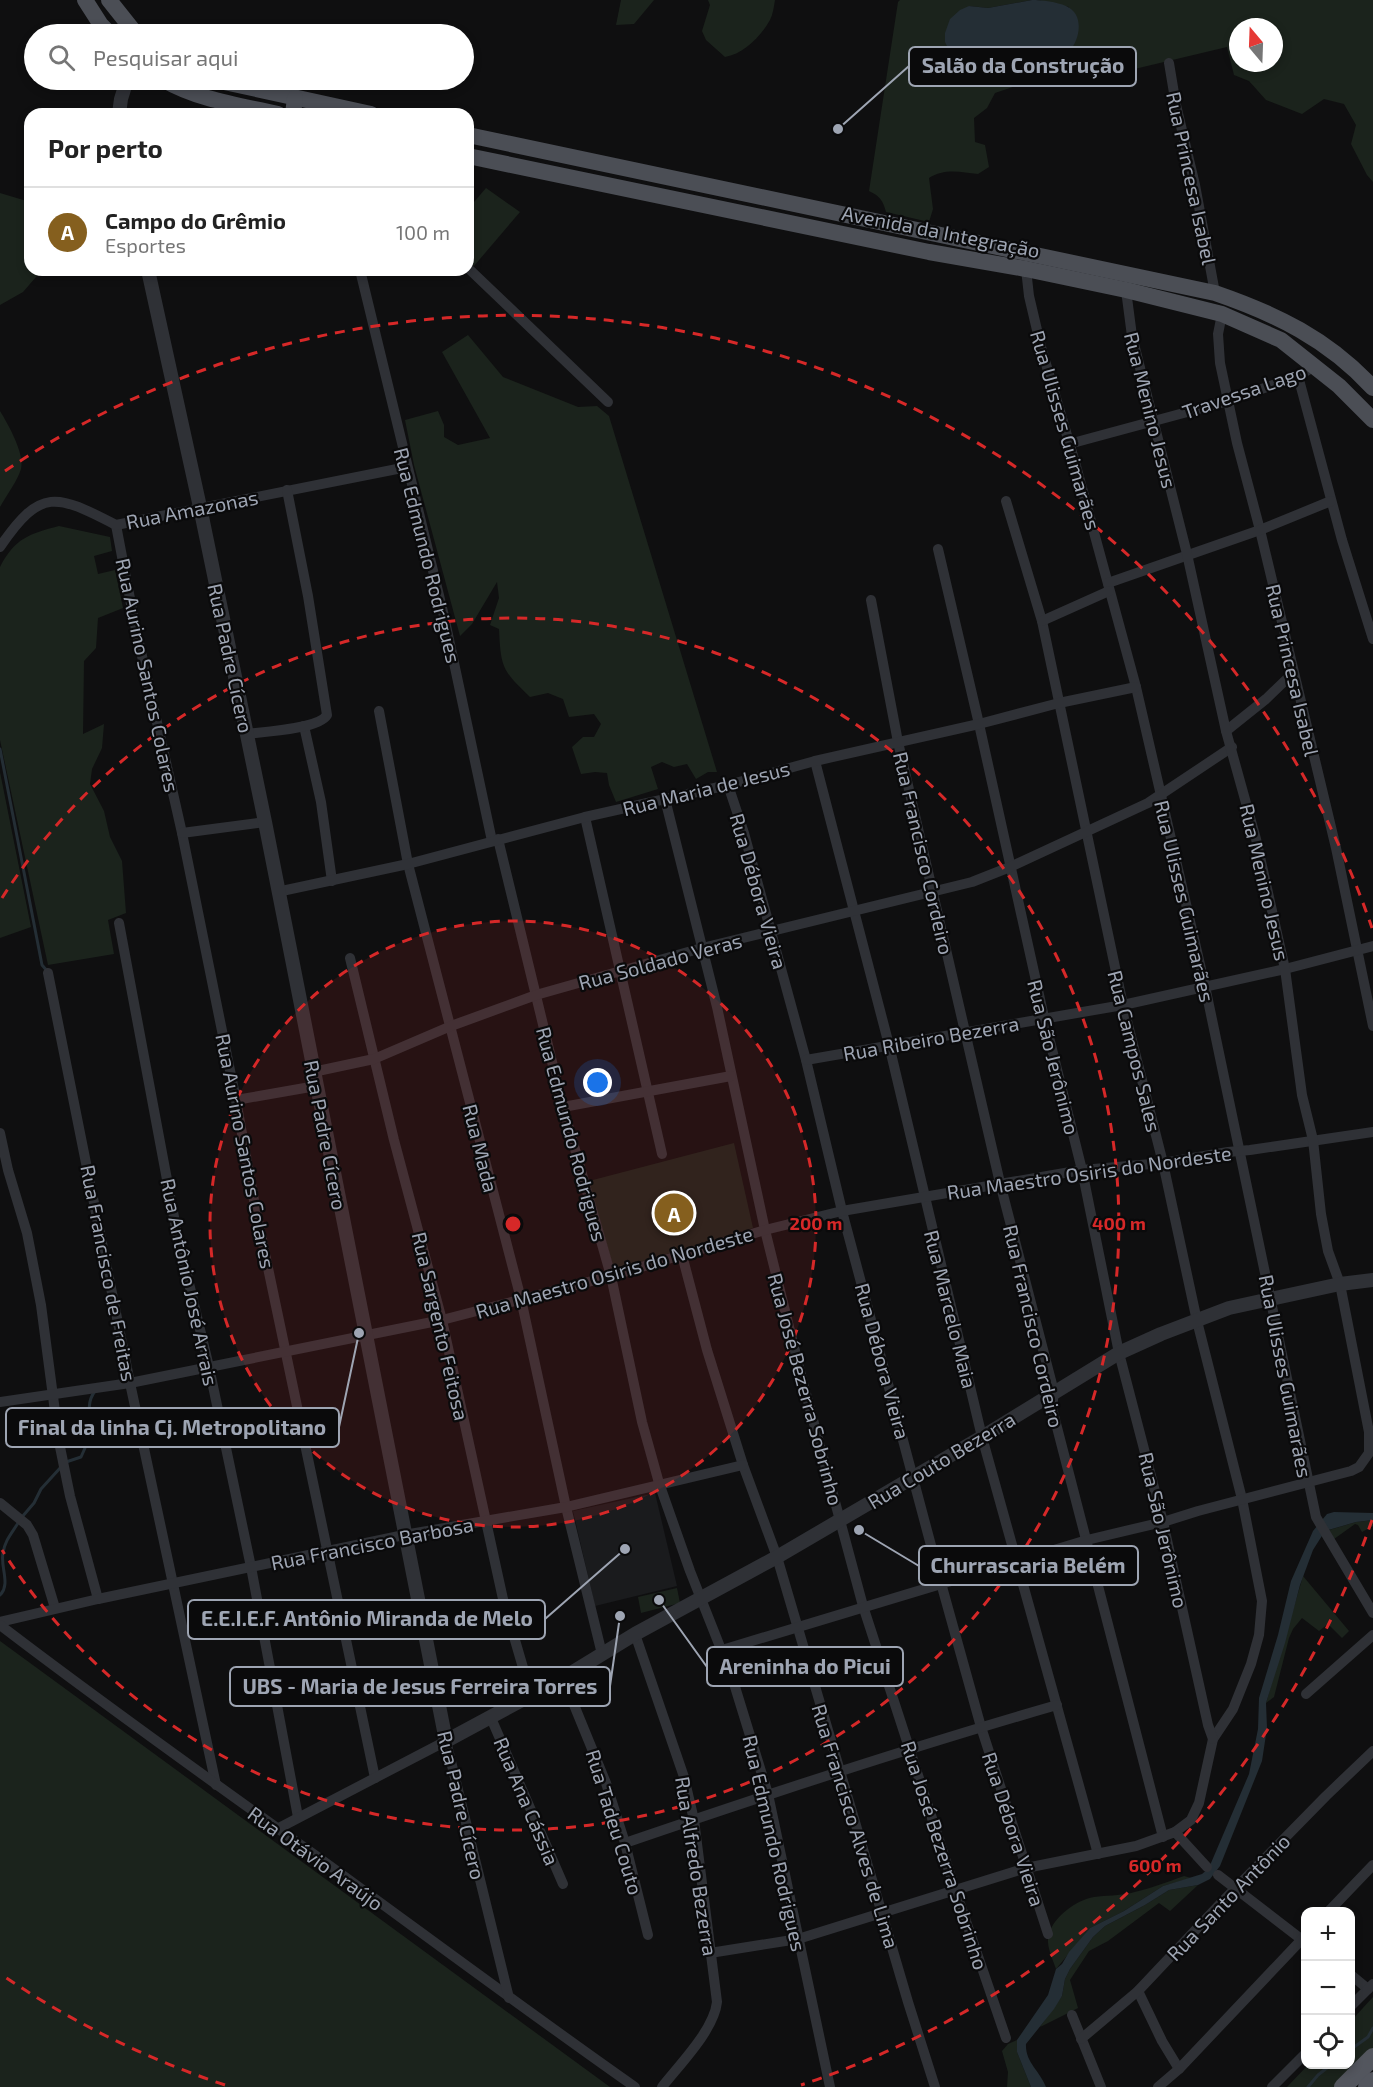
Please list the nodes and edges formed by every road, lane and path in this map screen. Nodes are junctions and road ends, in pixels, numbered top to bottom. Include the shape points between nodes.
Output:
1 (85, 0) edge
2 (109, 0) edge
3 (100, 24) edge
4 (128, 24) edge
5 (1169, 63) dead end
6 (124, 90) edge
7 (183, 90) edge
8 (249, 90) edge
9 (290, 102) edge
10 (120, 108) edge
11 (250, 108) edge
12 (330, 108) edge
13 (474, 136) edge
14 (474, 157) edge
15 (905, 226) junction
16 (933, 233) junction
17 (901, 245) junction
18 (929, 252) junction
19 (1026, 269) junction
20 (474, 274) edge
21 (149, 276) edge
22 (361, 276) edge
23 (1126, 290) junction
24 (1215, 292) junction
25 (1222, 314) junction
26 (1315, 366) junction
27 (1298, 376) junction
28 (1373, 388) edge
29 (1228, 400) junction
30 (608, 402) dead end
31 (1373, 420) edge
32 (1152, 422) junction
33 (1069, 444) junction
34 (407, 467) junction
35 (288, 490) junction
36 (1006, 501) dead end
37 (1331, 501) junction
38 (200, 507) junction
39 (116, 525) junction
40 (1260, 530) junction
41 (0, 547) edge
42 (938, 549) dead end
43 (1187, 554) junction
44 (1109, 587) junction
45 (871, 600) dead end
46 (1042, 621) junction
47 (1373, 639) edge
48 (1293, 673) junction
49 (1136, 687) junction
50 (1059, 703) junction
51 (379, 711) dead end
52 (979, 724) junction
53 (303, 726) junction
54 (1226, 731) junction
55 (246, 734) junction
56 (898, 742) junction
57 (1232, 747) junction
58 (815, 761) junction
59 (728, 785) junction
60 (1160, 794) junction
61 (665, 799) junction
62 (585, 817) junction
63 (265, 822) junction
64 (1086, 832) junction
65 (182, 833) junction
66 (495, 840) junction
67 (408, 864) junction
68 (1010, 867) junction
69 (332, 881) junction
70 (933, 890) junction
71 (277, 892) junction
72 (853, 912) junction
73 (119, 923) dead end
74 (771, 932) junction
75 (1373, 946) edge
76 (702, 948) junction
77 (1357, 949) junction
78 (350, 958) dead end
79 (1285, 969) junction
80 (620, 972) junction
81 (48, 973) dead end
82 (1205, 986) junction
83 (536, 995) junction
84 (1123, 1005) junction
85 (1044, 1017) junction
86 (451, 1026) junction
87 (1373, 1026) edge
88 (967, 1032) junction
89 (888, 1045) junction
90 (374, 1059) junction
91 (806, 1060) junction
92 (731, 1076) junction
93 (315, 1079) junction
94 (647, 1091) junction
95 (237, 1100) junction
96 (563, 1107) junction
97 (1373, 1132) edge
98 (0, 1133) edge
99 (1312, 1140) junction
100 (1239, 1151) junction
101 (662, 1154) dead end
102 (1163, 1163) junction
103 (1082, 1170) junction
104 (1000, 1183) junction
105 (923, 1196) junction
106 (842, 1211) junction
107 (765, 1230) junction
108 (682, 1255) junction
109 (611, 1276) junction
110 (1373, 1280) edge
111 (1340, 1284) junction
112 (1271, 1298) junction
113 (520, 1299) junction
114 (442, 1320) junction
115 (1197, 1320) junction
116 (366, 1335) junction
117 (286, 1351) junction
118 (1119, 1353) junction
119 (209, 1367) junction
120 (130, 1383) junction
121 (1054, 1392) junction
122 (54, 1394) junction
123 (0, 1402) edge
124 (982, 1437) junction
125 (743, 1465) junction
126 (914, 1477) junction
127 (1308, 1481) junction
128 (659, 1484) junction
129 (1242, 1499) junction
130 (0, 1503) edge
131 (566, 1507) junction
132 (841, 1519) junction
133 (486, 1521) junction
134 (1163, 1522) junction
135 (404, 1535) junction
136 (1087, 1540) junction
137 (326, 1551) junction
138 (777, 1557) junction
139 (1017, 1562) junction
140 (251, 1567) junction
141 (172, 1583) junction
142 (941, 1583) junction
143 (98, 1599) junction
144 (700, 1600) junction
145 (863, 1606) junction
146 (55, 1608) junction
147 (1373, 1613) edge
148 (0, 1624) edge
149 (796, 1626) junction
150 (635, 1634) junction
151 (1373, 1635) edge
152 (723, 1650) junction
153 (602, 1654) junction
154 (563, 1678) junction
155 (1306, 1694) dead end
156 (531, 1695) junction
157 (1057, 1705) junction
158 (491, 1718) junction
159 (981, 1727) junction
160 (1213, 1739) junction
161 (446, 1741) junction
162 (909, 1749) junction
163 (1373, 1751) edge
164 (839, 1771) junction
165 (375, 1778) junction
166 (216, 1785) junction
167 (768, 1794) junction
168 (298, 1817) junction
169 (694, 1820) junction
170 (277, 1829) junction
171 (1175, 1832) junction
172 (1163, 1837) junction
173 (625, 1843) junction
174 (1098, 1854) junction
175 (1373, 1865) edge
176 (1207, 1867) dead end
177 (1026, 1868) junction
178 (1218, 1875) dead end
179 (563, 1884) dead end
180 (1237, 1888) junction
181 (955, 1889) junction
182 (1332, 1907) edge
183 (883, 1912) junction
184 (1048, 1934) dead end
185 (648, 1935) dead end
186 (1301, 1936) edge
187 (798, 1939) junction
188 (1301, 1939) edge
189 (710, 1953) junction
190 (1355, 1977) edge
191 (1371, 1987) edge
192 (1138, 1991) junction
193 (509, 1998) junction
194 (1355, 2002) edge
195 (1072, 2015) dead end
196 (1006, 2038) dead end
197 (1081, 2038) junction
198 (1301, 2057) edge
199 (1373, 2057) edge
200 (1179, 2069) junction
201 (1373, 2081) edge
202 (1165, 2085) edge
203 (635, 2087) edge
204 (662, 2087) edge
205 (830, 2087) edge
206 (935, 2087) edge
207 (1101, 2087) edge
208 (1272, 2087) edge
209 (1343, 2087) edge
210 (1367, 2087) edge

1 - 3 main road
2 - 4 main road
5 - 24 street, Rua Princesa Isabel
6 - 10 street
7 - 11 main road
8 - 9 main road
9 - 12 main road
13 - 15 main road, Avenida da Integração
14 - 17 main road, Avenida da Integração
15 - 16 main road, Avenida da Integração
15 - 17 main road
16 - 18 main road
16 - 24 main road, Avenida da Integração
17 - 18 main road, Avenida da Integração
18 - 19 main road, Avenida da Integração
19 - 23 main road, Avenida da Integração
19 - 33 street, Rua Ulisses Guimarães via 1041,347
20 - 30 street
21 - 38 street, Rua Padre Cícero
22 - 34 street, Rua Edmundo Rodrigues
23 - 25 main road, Avenida da Integração
23 - 32 street, Rua Menino Jesus via 1132,336
24 - 28 main road, Avenida da Integração via 1285,320 1358,371
25 - 26 main road, Avenida da Integração via 1281,340
25 - 29 street, Rua Princesa Isabel via 1218,346
26 - 27 street, Travessa Lago
26 - 31 main road, Avenida da Integração
27 - 29 street, Travessa Lago
27 - 37 street
29 - 32 street, Travessa Lago
29 - 40 street, Rua Princesa Isabel
32 - 33 street, Travessa Lago
32 - 43 street, Rua Menino Jesus
33 - 44 street, Rua Ulisses Guimarães
34 - 35 street, Rua Amazonas
34 - 66 street, Rua Edmundo Rodrigues
35 - 38 street, Rua Amazonas
35 - 53 street via 328,709 326,718
36 - 46 street, Rua Campos Sales
37 - 40 street
37 - 47 street
38 - 39 street, Rua Amazonas
38 - 55 street, Rua Padre Cícero
39 - 41 street, Rua Amazonas via 79,506 51,501 22,518
39 - 65 street, Rua Aurino Santos Colares
40 - 43 street
40 - 48 street, Rua Princesa Isabel
42 - 52 street, Rua São Jerônimo
43 - 44 street
43 - 54 street, Rua Menino Jesus
44 - 46 street
44 - 49 street, Rua Ulisses Guimarães
45 - 56 street, Rua Francisco Cordeiro
46 - 50 street, Rua Campos Sales
48 - 54 street
48 - 77 street, Rua Princesa Isabel
49 - 50 street, Rua Maria de Jesus
49 - 60 street, Rua Ulisses Guimarães
50 - 52 street, Rua Maria de Jesus
50 - 64 street, Rua Campos Sales
51 - 67 street, Rua Mada
52 - 56 street, Rua Maria de Jesus
52 - 68 street, Rua São Jerônimo
53 - 55 street
53 - 69 street via 321,802
54 - 57 street, Rua Menino Jesus
55 - 63 street, Rua Padre Cícero
56 - 58 street, Rua Maria de Jesus
56 - 70 street, Rua Francisco Cordeiro
57 - 60 street, Rua Soldado Veras
57 - 79 street, Rua Menino Jesus
58 - 59 street, Rua Maria de Jesus
58 - 72 street, Rua Marcelo Maia
59 - 61 street, Rua Maria de Jesus
59 - 74 street, Rua Débora Vieira
60 - 64 street, Rua Soldado Veras
60 - 82 street, Rua Ulisses Guimarães
61 - 62 street, Rua Maria de Jesus
61 - 76 street, Rua José Bezerra Sobrinho
62 - 66 street, Rua Maria de Jesus
62 - 80 street
63 - 65 street
63 - 71 street, Rua Padre Cícero
64 - 68 street, Rua Soldado Veras
64 - 84 street, Rua Campos Sales
65 - 95 street, Rua Aurino Santos Colares
66 - 67 street, Rua Maria de Jesus
66 - 83 street, Rua Edmundo Rodrigues
67 - 69 street, Rua Maria de Jesus
67 - 86 street, Rua Mada
68 - 70 street, Rua Soldado Veras via 972,882
68 - 85 street, Rua São Jerônimo
69 - 71 street, Rua Maria de Jesus
70 - 72 street, Rua Soldado Veras
70 - 88 street, Rua Francisco Cordeiro
71 - 93 street, Rua Padre Cícero
72 - 74 street, Rua Soldado Veras
72 - 89 street, Rua Marcelo Maia
73 - 119 street, Rua Antônio José Arrais via 177,1233
74 - 76 street, Rua Soldado Veras
74 - 91 street, Rua Débora Vieira
75 - 77 street, Rua Ribeiro Bezerra
76 - 80 street, Rua Soldado Veras
76 - 92 street, Rua José Bezerra Sobrinho
77 - 79 street, Rua Ribeiro Bezerra
77 - 87 street, Rua Princesa Isabel
78 - 90 street, Rua Sargento Feitosa
79 - 82 street, Rua Ribeiro Bezerra
79 - 99 street, Rua Menino Jesus
80 - 83 street, Rua Soldado Veras
80 - 94 street
81 - 120 street, Rua Francisco de Freitas
82 - 84 street, Rua Ribeiro Bezerra
82 - 100 street, Rua Ulisses Guimarães
83 - 86 street, Rua Soldado Veras
83 - 96 street, Rua Edmundo Rodrigues
84 - 85 street, Rua Ribeiro Bezerra
84 - 102 street, Rua Campos Sales
85 - 88 street, Rua Ribeiro Bezerra
85 - 103 street, Rua São Jerônimo
86 - 90 street, Rua Soldado Veras
86 - 113 street, Rua Mada
88 - 89 street, Rua Ribeiro Bezerra
88 - 104 street, Rua Francisco Cordeiro
89 - 91 street, Rua Ribeiro Bezerra
89 - 105 street, Rua Marcelo Maia
90 - 93 street, Rua Soldado Veras
90 - 114 street, Rua Sargento Feitosa
91 - 106 street, Rua Débora Vieira
92 - 94 street
92 - 107 street, Rua José Bezerra Sobrinho
93 - 95 street, Rua Soldado Veras
93 - 116 street, Rua Padre Cícero
94 - 96 street
94 - 101 street
95 - 117 street, Rua Aurino Santos Colares
96 - 109 street, Rua Edmundo Rodrigues
97 - 99 street, Rua Maestro Osiris do Nordeste
98 - 122 street via 27,1233
99 - 100 street, Rua Maestro Osiris do Nordeste
99 - 111 street, Rua Menino Jesus via 1328,1251
100 - 102 street, Rua Maestro Osiris do Nordeste
100 - 112 street, Rua Ulisses Guimarães
102 - 103 street, Rua Maestro Osiris do Nordeste
102 - 115 street, Rua Campos Sales
103 - 104 street, Rua Maestro Osiris do Nordeste
103 - 118 street, Rua São Jerônimo
104 - 105 street, Rua Maestro Osiris do Nordeste
104 - 121 street, Rua Francisco Cordeiro
105 - 106 street, Rua Maestro Osiris do Nordeste
105 - 124 street, Rua Marcelo Maia
106 - 107 street, Rua Maestro Osiris do Nordeste
106 - 126 street, Rua Débora Vieira
107 - 108 street, Rua Maestro Osiris do Nordeste
107 - 132 street, Rua José Bezerra Sobrinho
108 - 109 street, Rua Maestro Osiris do Nordeste
108 - 125 street, Rua Francisco Alves de Lima via 706,1350
109 - 113 street, Rua Maestro Osiris do Nordeste
109 - 128 street, Rua Edmundo Rodrigues
110 - 111 street, Rua Couto Bezerra
111 - 112 street, Rua Couto Bezerra
111 - 127 street, Rua Menino Jesus via 1369,1453 1351,1471
112 - 115 street, Rua Couto Bezerra
112 - 127 street, Rua Ulisses Guimarães
113 - 114 street, Rua Maestro Osiris do Nordeste
113 - 131 street, Rua Mada
114 - 116 street, Rua Maestro Osiris do Nordeste
114 - 133 street, Rua Sargento Feitosa
115 - 118 street, Rua Couto Bezerra
115 - 129 street, Rua Campos Sales
116 - 117 street, Rua Maestro Osiris do Nordeste
116 - 135 street, Rua Padre Cícero
117 - 119 street, Rua Maestro Osiris do Nordeste
117 - 137 street, Rua Aurino Santos Colares
118 - 121 street, Rua Couto Bezerra
118 - 134 street, Rua São Jerônimo
119 - 120 street, Rua Maestro Osiris do Nordeste
119 - 140 street, Rua Antônio José Arrais
120 - 122 street, Rua Maestro Osiris do Nordeste
120 - 141 street, Rua Francisco de Freitas
121 - 124 street, Rua Couto Bezerra
121 - 136 street, Rua Francisco Cordeiro via 1052,1408
122 - 123 street, Rua Maestro Osiris do Nordeste
122 - 143 street via 70,1496
124 - 126 street, Rua Couto Bezerra
124 - 139 street, Rua Marcelo Maia
125 - 128 street, Rua Francisco Barbosa
125 - 138 street, Rua Francisco Alves de Lima
126 - 132 street, Rua Couto Bezerra
126 - 142 street, Rua Débora Vieira
127 - 129 street
127 - 147 street, Rua Ulisses Guimarães via 1316,1518
128 - 131 street, Rua Francisco Barbosa
128 - 144 street, Rua Edmundo Rodrigues
129 - 134 street
129 - 160 street, Rua Campos Sales via 1262,1601 1259,1635 1233,1709
130 - 146 street via 33,1535
131 - 133 street, Rua Francisco Barbosa
131 - 153 street, Rua Mada
132 - 138 street, Rua Couto Bezerra
132 - 145 street, Rua José Bezerra Sobrinho
133 - 135 street, Rua Francisco Barbosa
133 - 156 street, Rua Sargento Feitosa via 503,1599
134 - 136 street
134 - 160 street, Rua São Jerônimo
135 - 137 street, Rua Francisco Barbosa
135 - 161 street, Rua Padre Cícero
136 - 139 street
136 - 172 street, Rua Francisco Cordeiro
137 - 140 street, Rua Francisco Barbosa
137 - 165 street, Rua Aurino Santos Colares
138 - 144 street, Rua Couto Bezerra
138 - 149 street, Rua Francisco Alves de Lima
139 - 142 street
139 - 157 street, Rua Marcelo Maia
140 - 141 street, Rua Francisco Barbosa
140 - 168 street, Rua Antônio José Arrais
141 - 143 street, Rua Francisco Barbosa
141 - 166 street, Rua Francisco de Freitas
142 - 145 street
142 - 159 street, Rua Débora Vieira
143 - 146 street, Rua Francisco Barbosa
144 - 150 street, Rua Couto Bezerra
144 - 152 street, Rua Edmundo Rodrigues
145 - 149 street
145 - 162 street, Rua José Bezerra Sobrinho
146 - 148 street, Rua Francisco Barbosa
148 - 166 street, Rua Otávio Araújo
149 - 152 street
149 - 164 street, Rua Francisco Alves de Lima
150 - 153 street, Rua Couto Bezerra
150 - 169 street, Rua Alfredo Bezerra via 673,1739
151 - 155 street
152 - 167 street, Rua Edmundo Rodrigues
153 - 154 street, Rua Couto Bezerra
154 - 156 street, Rua Couto Bezerra
154 - 173 street, Rua Tadeu Couto via 606,1783
156 - 158 street, Rua Couto Bezerra
157 - 159 street
157 - 174 street, Rua Marcelo Maia
158 - 161 street, Rua Couto Bezerra
158 - 179 street, Rua Ana Cássia
159 - 162 street
159 - 177 street, Rua Débora Vieira
160 - 171 street via 1196,1811
161 - 165 street, Rua Couto Bezerra
161 - 193 street, Rua Padre Cícero
162 - 164 street
162 - 181 street, Rua José Bezerra Sobrinho
163 - 180 street, Rua Santo Antônio
164 - 167 street
164 - 183 street, Rua Francisco Alves de Lima
165 - 168 street, Rua Couto Bezerra
166 - 170 street, Rua Otávio Araújo
167 - 169 street
167 - 187 street, Rua Edmundo Rodrigues
168 - 170 street, Rua Couto Bezerra
169 - 173 street
169 - 189 street, Rua Alfredo Bezerra
170 - 193 street, Rua Otávio Araújo
171 - 172 street
171 - 176 street
172 - 174 street
173 - 185 street, Rua Tadeu Couto
174 - 177 street
175 - 182 street
177 - 181 street
177 - 184 street, Rua Débora Vieira
178 - 180 street
180 - 186 street
180 - 192 street, Rua Santo Antônio
181 - 183 street
181 - 196 street, Rua José Bezerra Sobrinho
183 - 187 street
183 - 206 street, Rua Francisco Alves de Lima
187 - 189 street
187 - 205 street, Rua Edmundo Rodrigues
188 - 200 street
189 - 204 street, Rua Alfredo Bezerra via 716,2012
190 - 191 street
191 - 194 street
192 - 197 street, Rua Santo Antônio
192 - 200 street
193 - 203 street, Rua Otávio Araújo
195 - 197 street
197 - 207 street
198 - 208 street
199 - 209 highway
200 - 202 street
201 - 210 highway

